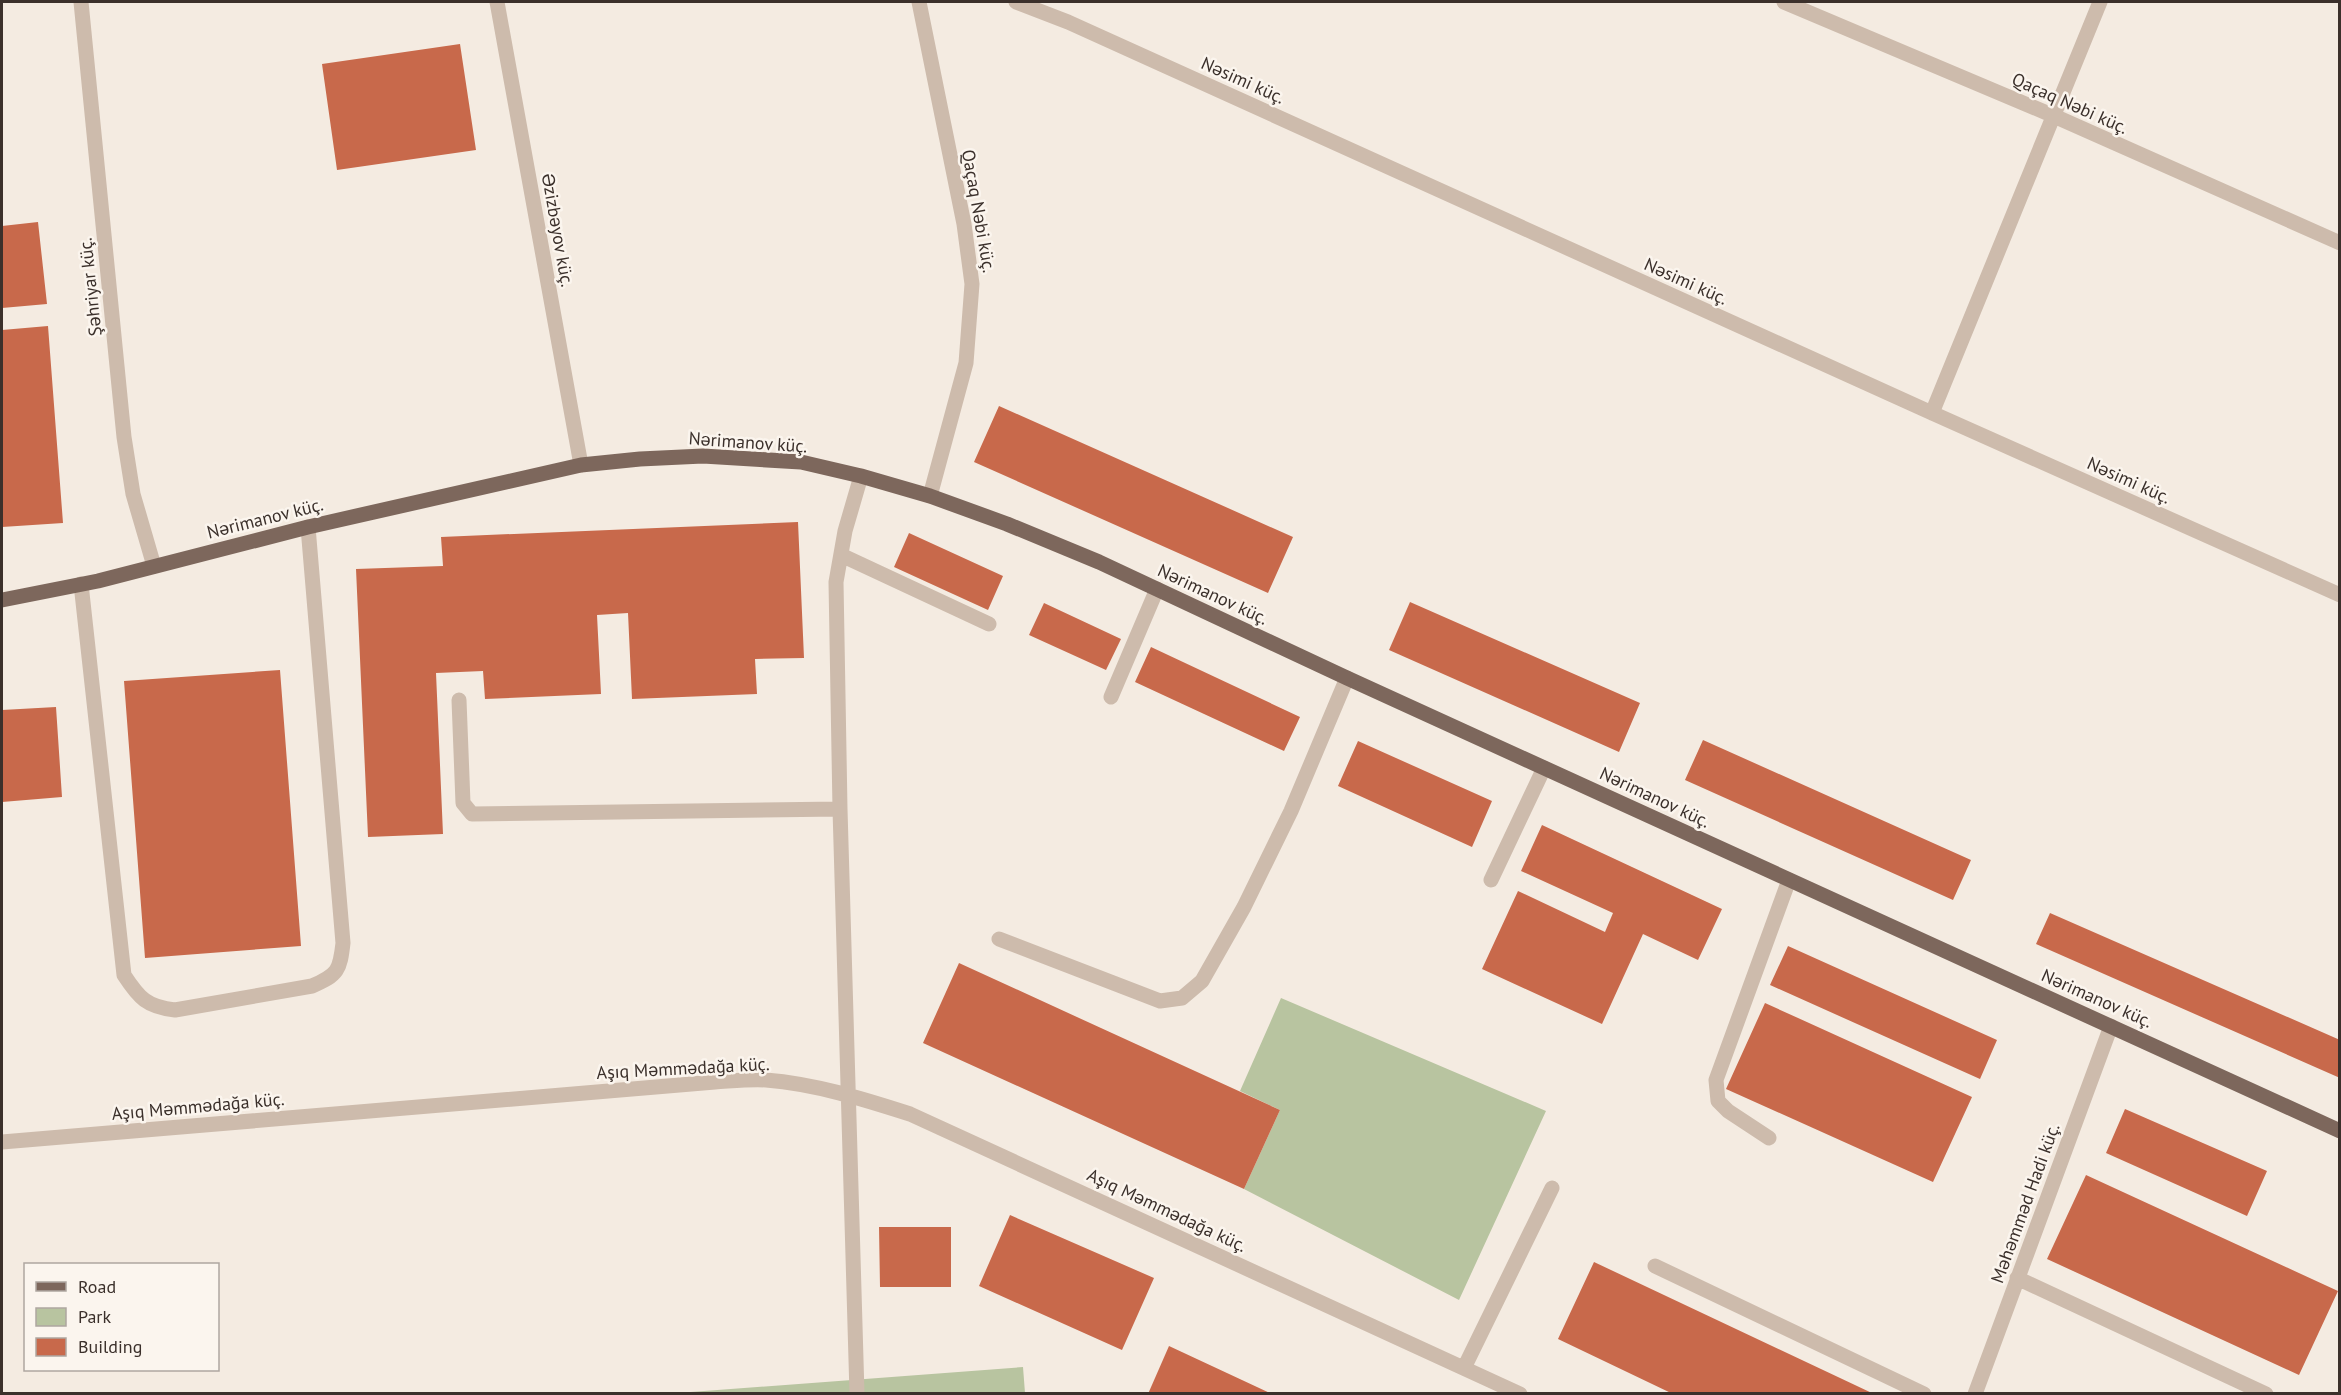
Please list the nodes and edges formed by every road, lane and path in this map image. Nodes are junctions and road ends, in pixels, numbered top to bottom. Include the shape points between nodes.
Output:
1 (81, 2) edge
2 (497, 2) edge
3 (919, 2) edge
4 (1016, 2) edge
5 (1784, 2) edge
6 (2100, 2) edge
7 (2054, 116) junction
8 (2340, 243) edge
9 (1932, 413) junction
10 (581, 465) junction
11 (861, 476) junction
12 (930, 496) junction
13 (308, 527) junction
14 (841, 555) junction
15 (154, 566) junction
16 (81, 584) junction
17 (1157, 589) junction
18 (2340, 595) edge
19 (2, 600) edge
20 (989, 624) dead end
21 (1347, 678) junction
22 (1111, 697) dead end
23 (459, 700) dead end
24 (1545, 768) junction
25 (840, 809) junction
26 (1491, 880) dead end
27 (1789, 880) junction
28 (999, 939) dead end
29 (2111, 1026) junction
30 (848, 1094) junction
31 (2340, 1131) edge
32 (1769, 1138) dead end
33 (2, 1142) edge
34 (1552, 1188) dead end
35 (1655, 1266) dead end
36 (2017, 1278) junction
37 (1464, 1368) junction
38 (857, 1394) edge
39 (1520, 1394) edge
40 (1924, 1394) edge
41 (1976, 1394) edge
42 (2266, 1394) edge

1 - 15 street, Şəhriyar küç. via 124,437 134,494
2 - 10 street, Əzizbəyov küç.
3 - 12 street, Qaçaq Nəbi küç. via 964,224 972,284 966,363
4 - 9 street, Nəsimi küç. via 1068,22
5 - 7 street, Qaçaq Nəbi küç.
6 - 7 street
7 - 8 street, Qaçaq Nəbi küç.
7 - 9 street
9 - 18 street, Nəsimi küç.
10 - 11 main road, Nərimanov küç. via 703,456 801,462
10 - 13 main road, Nərimanov küç.
11 - 12 main road, Nərimanov küç.
11 - 14 street
12 - 17 main road, Nərimanov küç. via 1017,528
13 - 15 main road, Nərimanov küç.
13 - 16 street via 343,943 341,964 331,978 312,986 175,1010 156,1008 138,996 124,975
14 - 20 street
14 - 25 street via 836,582
15 - 16 main road, Nərimanov küç.
16 - 19 main road, Nərimanov küç.
17 - 21 main road, Nərimanov küç.
17 - 22 street
21 - 24 main road, Nərimanov küç.
21 - 28 street via 1291,811 1244,907 1202,981 1182,998 1160,1001
23 - 25 street via 463,803 472,814
24 - 26 street
24 - 27 main road, Nərimanov küç.
25 - 30 street
27 - 29 main road, Nərimanov küç.
27 - 32 street via 1716,1080 1718,1101
29 - 31 main road, Nərimanov küç.
29 - 36 street, Məhəmməd Hadi küç.
30 - 33 street, Aşıq Məmmədağa küç. via 764,1080 715,1082
30 - 37 street, Aşıq Məmmədağa küç. via 910,1114
30 - 38 street
34 - 37 street
35 - 40 street
36 - 41 street, Məhəmməd Hadi küç.
36 - 42 street
37 - 39 street, Aşıq Məmmədağa küç.

